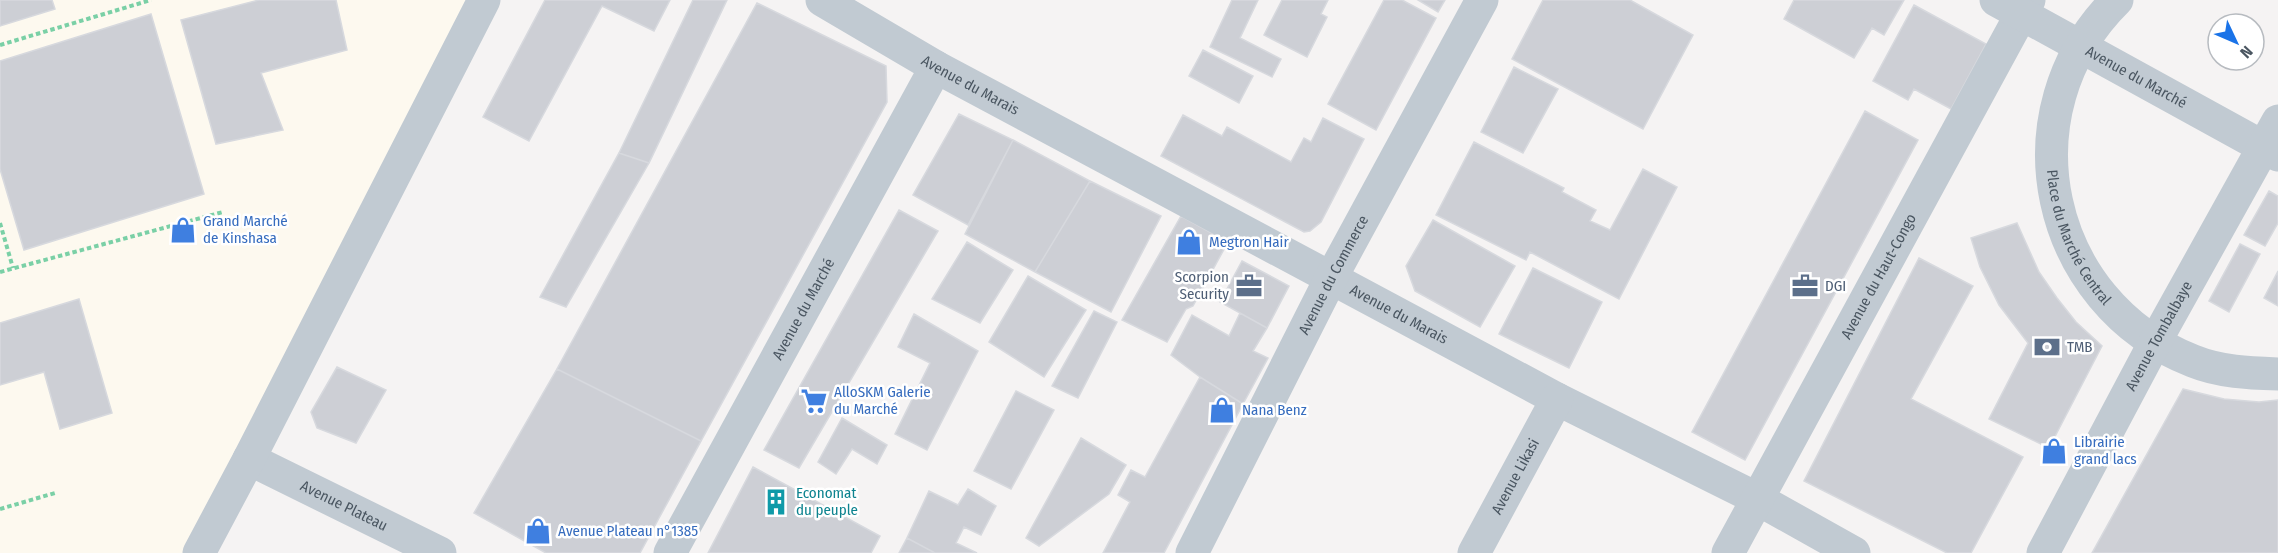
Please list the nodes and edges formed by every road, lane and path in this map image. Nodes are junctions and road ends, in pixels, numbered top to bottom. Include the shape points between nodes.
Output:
1 (151, 0) edge
2 (484, 0) edge
3 (822, 0) edge
4 (1482, 0) edge
5 (2117, 0) edge
6 (2016, 4) edge
7 (0, 45) edge
8 (2080, 46) junction
9 (936, 67) junction
10 (2273, 141) edge
11 (223, 212) dead end
12 (0, 223) edge
13 (13, 268) junction
14 (0, 272) edge
15 (1331, 278) junction
16 (2155, 342) junction
17 (2278, 374) edge
18 (1557, 399) junction
19 (249, 459) junction
20 (55, 493) dead end
21 (1756, 498) junction
22 (0, 509) edge
23 (199, 553) edge
24 (440, 553) edge
25 (670, 553) edge
26 (1192, 553) edge
27 (1474, 553) edge
28 (1728, 553) edge
29 (1854, 553) edge
30 (2043, 553) edge

1 - 7 path
2 - 19 street
3 - 9 street, Avenue du Marais
4 - 15 street, Avenue du Commerce
5 - 8 street, Place du Marché Central
6 - 8 street, Avenue du Marché
6 - 21 street, Avenue du Haut-Congo
8 - 10 street, Avenue du Marché
8 - 16 street, Place du Marché Central via 2059,100 2052,138 2052,186 2064,233 2086,276 2117,313
9 - 15 street, Avenue du Marais
9 - 25 street, Avenue du Marché
10 - 16 street, Avenue Tombalbaye
11 - 13 path
12 - 13 path
13 - 14 path
15 - 18 street, Avenue du Marais
15 - 26 street, Avenue du Commerce
16 - 17 street, Place du Marché Central via 2193,362 2235,372
16 - 30 street, Avenue Tombalbaye
18 - 21 street, Avenue du Marais
18 - 27 street, Avenue Likasi
19 - 23 street
19 - 24 street, Avenue Plateau
20 - 22 path
21 - 28 street, Avenue du Haut-Congo
21 - 29 street, Avenue du Marais

